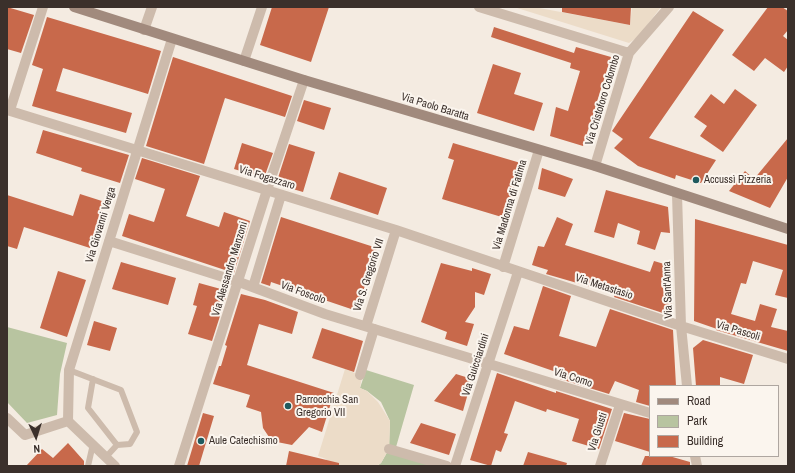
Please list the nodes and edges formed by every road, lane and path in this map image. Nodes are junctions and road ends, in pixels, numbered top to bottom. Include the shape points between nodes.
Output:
1 (43, 7) edge
2 (74, 7) edge
3 (152, 7) edge
4 (262, 7) edge
5 (479, 7) edge
6 (669, 7) edge
7 (144, 30) junction
8 (172, 39) junction
9 (629, 54) junction
10 (244, 60) junction
11 (304, 80) junction
12 (8, 110) edge
13 (136, 150) junction
14 (539, 150) junction
15 (595, 166) junction
16 (267, 190) junction
17 (677, 194) junction
18 (282, 195) junction
19 (788, 229) edge
20 (396, 230) junction
21 (109, 241) junction
22 (504, 263) junction
23 (518, 272) junction
24 (239, 282) junction
25 (253, 287) junction
26 (682, 326) junction
27 (370, 328) junction
28 (788, 359) edge
29 (489, 364) junction
30 (69, 370) junction
31 (360, 375) dead end
32 (93, 379) junction
33 (687, 385) edge
34 (620, 405) junction
35 (649, 413) edge
36 (7, 418) edge
37 (68, 421) junction
38 (92, 444) junction
39 (117, 445) junction
40 (389, 449) dead end
41 (106, 457) junction
42 (88, 466) edge
43 (115, 466) edge
44 (179, 466) edge
45 (447, 466) edge
46 (455, 466) edge
47 (600, 466) edge

1 - 12 street
2 - 7 main road, Via Paolo Baratta
3 - 7 street
4 - 10 street
5 - 9 street
6 - 9 street, Via Cristoforo Colombo
7 - 8 main road, Via Paolo Baratta
8 - 10 main road, Via Paolo Baratta
8 - 13 street, Via Giovanni Verga
9 - 15 street, Via Cristoforo Colombo
10 - 11 main road, Via Paolo Baratta
11 - 14 main road, Via Paolo Baratta
11 - 16 street, Via Alessandro Manzoni
12 - 13 street, Via Fogazzaro
13 - 16 street, Via Fogazzaro
13 - 21 street, Via Giovanni Verga
14 - 15 main road, Via Paolo Baratta
14 - 22 street, Via Madonna di Fatima
15 - 17 main road, Via Paolo Baratta
16 - 18 street, Via Fogazzaro
16 - 24 street, Via Alessandro Manzoni
17 - 19 main road, Via Paolo Baratta
17 - 26 street, Via Sant'Anna
18 - 20 street, Via Fogazzaro
18 - 25 street
20 - 22 street, Via Fogazzaro
20 - 27 street, Via S. Gregorio VII
21 - 24 street, Via Foscolo
21 - 30 street, Via Giovanni Verga
22 - 23 street, Via Fogazzaro
23 - 26 street, Via Metastasio
23 - 29 street, Via Guicciardini
24 - 25 street, Via Foscolo
24 - 44 street, Via Alessandro Manzoni
25 - 27 street, Via Foscolo
26 - 28 street, Via Pascoli
26 - 33 street, Via Sant'Anna
27 - 29 street, Via Foscolo
27 - 31 street, Via S. Gregorio VII
29 - 34 street, Via Como
29 - 46 street, Via Guicciardini
30 - 32 lane
30 - 37 street, Via Giovanni Verga
32 - 39 lane via 88,408
32 - 39 lane via 121,390 137,432 130,444
34 - 35 street, Via Como
34 - 47 street, Via Giusti
36 - 37 street via 25,435
37 - 38 street
38 - 41 street
38 - 42 lane
39 - 41 lane
40 - 45 street
41 - 43 street

